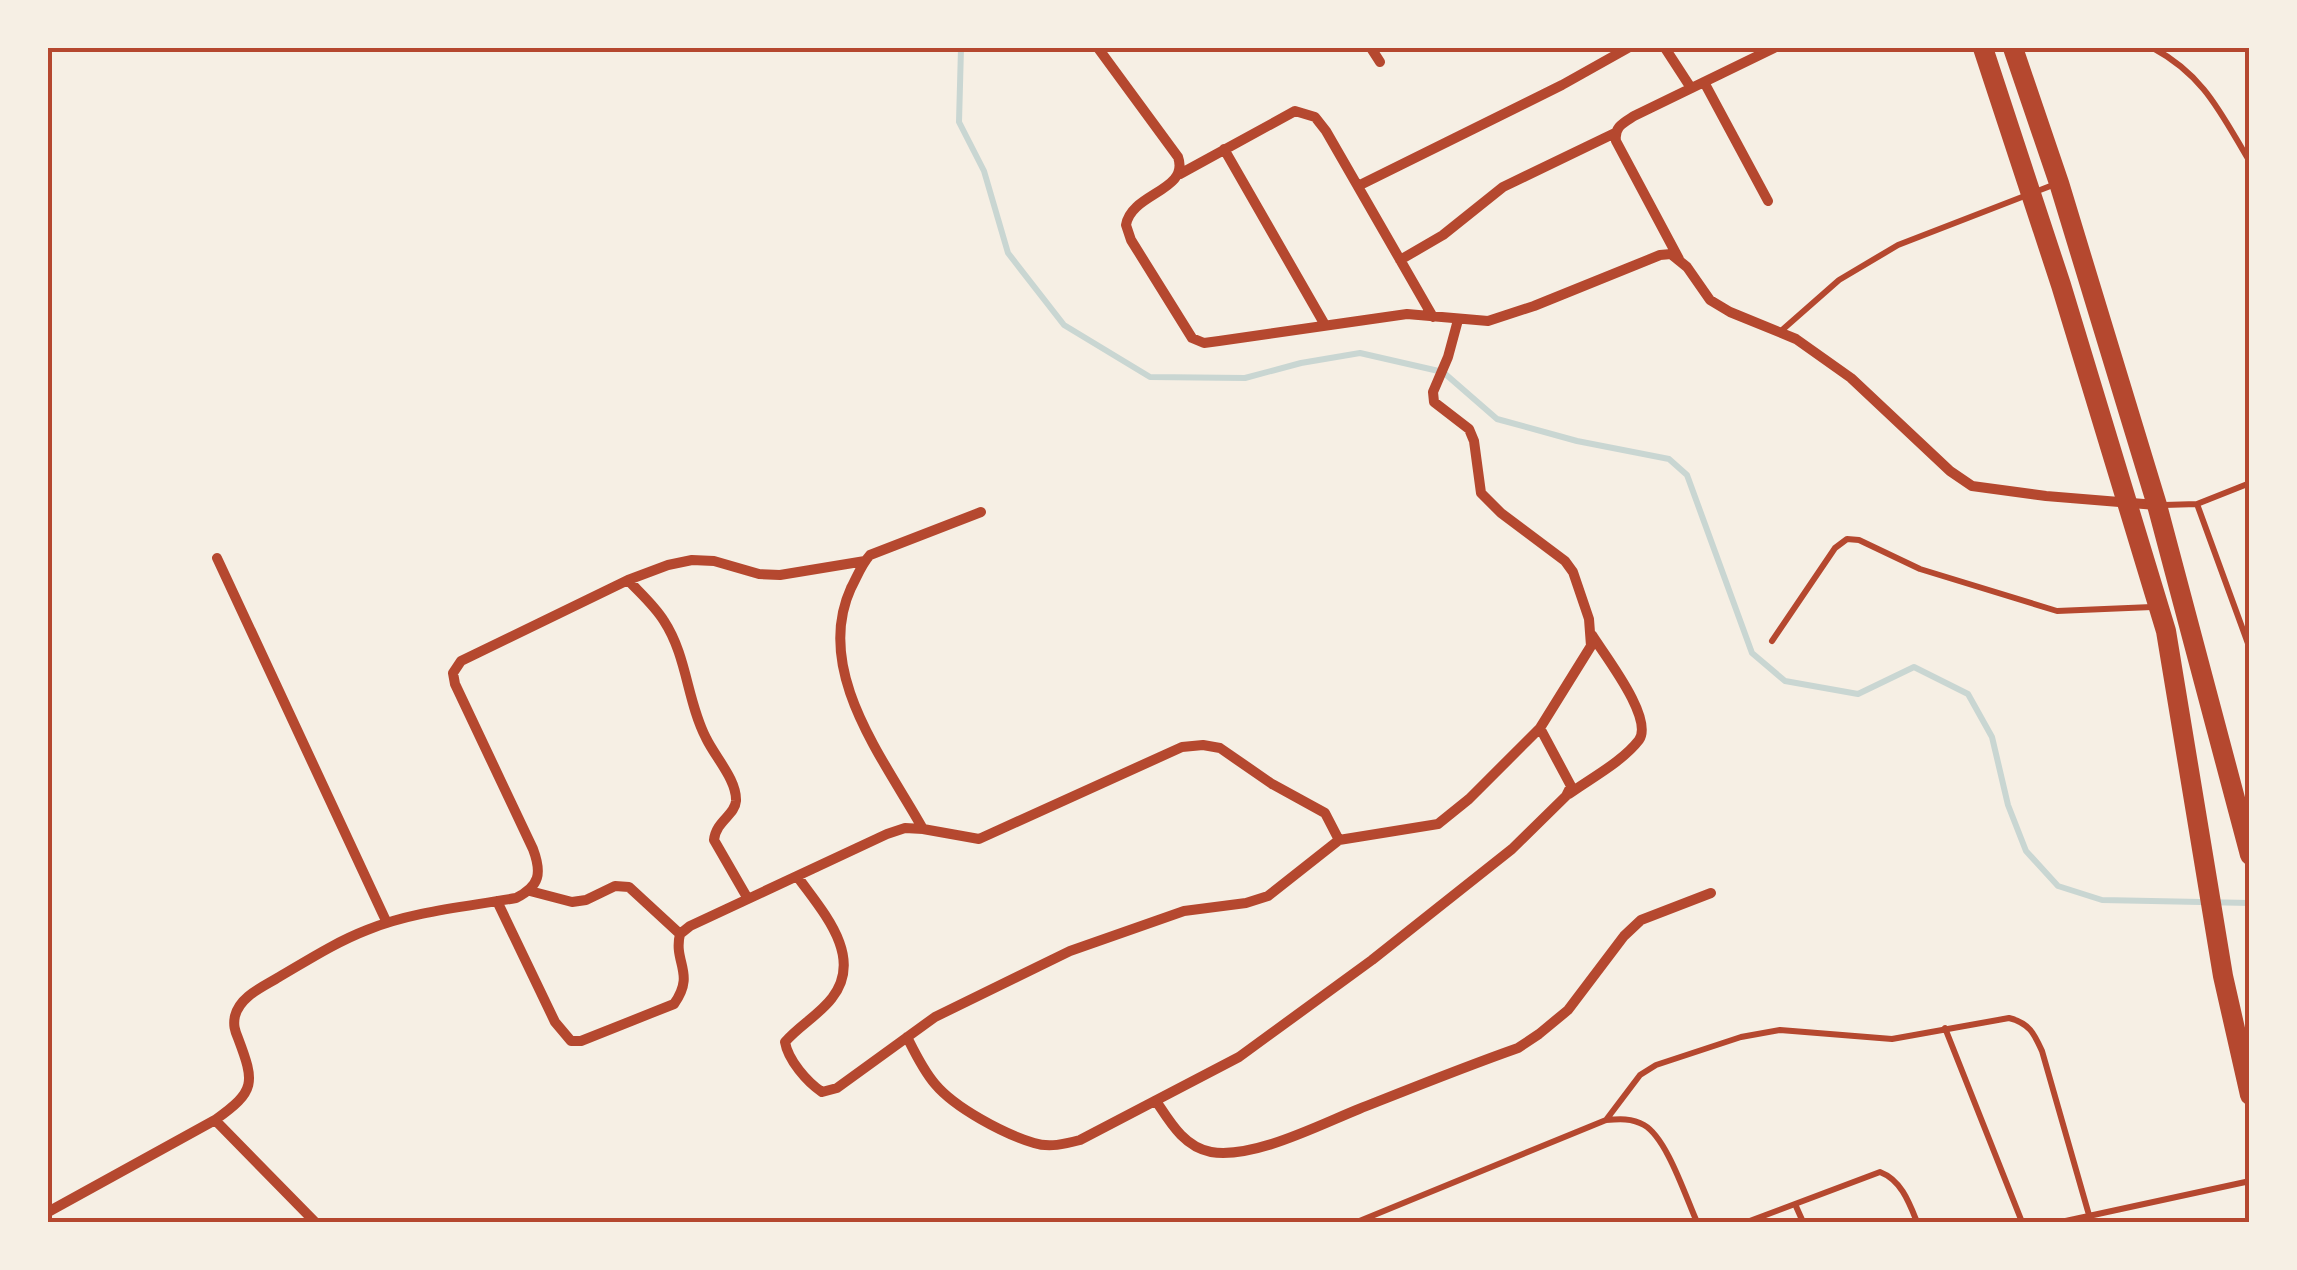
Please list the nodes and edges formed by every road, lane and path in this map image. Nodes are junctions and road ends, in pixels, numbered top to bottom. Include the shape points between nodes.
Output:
1 (1098, 48) edge
2 (1371, 48) edge
3 (1628, 48) edge
4 (1665, 48) edge
5 (1774, 48) edge
6 (1982, 48) edge
7 (2014, 48) edge
8 (2154, 48) edge
9 (1380, 62) dead end
10 (1704, 82) junction
11 (1691, 88) junction
12 (1615, 133) junction
13 (1224, 149) junction
14 (2250, 162) edge
15 (1180, 174) junction
16 (2059, 183) junction
17 (1358, 186) junction
18 (2031, 194) junction
19 (1768, 201) dead end
20 (1400, 260) junction
21 (1680, 260) junction
22 (1433, 317) junction
23 (1458, 320) junction
24 (1326, 325) junction
25 (1780, 332) junction
26 (2250, 482) edge
27 (2127, 504) junction
28 (2197, 504) junction
29 (2157, 506) junction
30 (981, 512) dead end
31 (218, 558) dead end
32 (865, 561) junction
33 (628, 580) junction
34 (2158, 606) junction
35 (1592, 634) junction
36 (1772, 641) dead end
37 (2250, 649) edge
38 (1540, 728) junction
39 (1566, 796) junction
40 (923, 829) junction
41 (1340, 840) junction
42 (2249, 851) edge
43 (798, 876) junction
44 (530, 891) junction
45 (1711, 892) dead end
46 (748, 899) junction
47 (497, 901) junction
48 (386, 924) junction
49 (680, 934) junction
50 (1945, 1028) junction
51 (907, 1037) junction
52 (2250, 1094) edge
53 (1156, 1101) junction
54 (216, 1120) junction
55 (1606, 1120) junction
56 (2250, 1181) edge
57 (1796, 1204) junction
58 (48, 1212) edge
59 (2089, 1215) junction
60 (315, 1222) edge
61 (1357, 1222) edge
62 (1697, 1222) edge
63 (1747, 1222) edge
64 (1803, 1222) edge
65 (1917, 1222) edge
66 (2022, 1222) edge
67 (2061, 1222) edge

1 - 15 street via 1178,157
2 - 9 street
3 - 17 street
4 - 11 street
5 - 10 street
6 - 18 main road
7 - 16 main road
8 - 14 lane via 2204,85
10 - 11 street
10 - 19 street
11 - 12 street via 1620,124
12 - 20 street via 1502,187
12 - 21 street
13 - 15 street
13 - 17 street via 1275,119 1305,112 1326,131
13 - 24 street
15 - 24 street via 1132,208 1126,224 1192,338 1219,342
16 - 18 lane
16 - 29 main road
17 - 20 street
18 - 25 lane via 1898,245 1839,280
18 - 27 main road
20 - 22 street
21 - 23 street via 1660,255 1488,321
21 - 25 street via 1710,300
22 - 23 street
22 - 24 street
23 - 35 street via 1434,402 1468,429 1481,493 1573,572
25 - 27 street via 1851,378 1972,486
26 - 28 lane
27 - 29 street
27 - 34 main road
28 - 29 lane
28 - 37 lane
29 - 42 main road
30 - 32 street
31 - 48 street
32 - 33 street via 780,575 692,560
32 - 40 street via 839,619 846,678 852,702
33 - 44 street via 481,649 452,673 534,849 540,868
33 - 46 street via 664,620 698,720 732,785 734,808 714,840
34 - 36 lane via 2057,611 1847,539
34 - 52 main road
35 - 38 street via 1584,660
35 - 39 street via 1644,729 1620,758
38 - 39 street via 1567,775
38 - 41 street via 1438,824
39 - 53 street via 1512,849 1372,960 1239,1057
40 - 41 street via 979,839 1140,764 1204,745 1220,748 1325,813
40 - 43 street via 887,834
41 - 51 street via 1268,896 1184,911 1070,951
43 - 46 street
43 - 51 street via 844,954 834,996 785,1042 786,1051 822,1092
44 - 47 street
44 - 49 street via 572,902 629,887
45 - 53 street via 1641,920 1568,1010 1518,1048 1278,1141 1210,1152 1178,1132
46 - 49 street
47 - 48 street
47 - 49 street via 554,1022 571,1041 674,1004 685,983
48 - 54 street via 344,940 241,1004 234,1028 249,1090
50 - 55 lane via 1892,1038 1794,1030 1741,1037 1656,1065 1640,1075
50 - 59 lane via 2009,1018 2034,1032
50 - 66 lane
51 - 53 street via 949,1098 1036,1144 1080,1140
54 - 58 street
54 - 60 street
55 - 61 lane
55 - 62 lane via 1648,1126
56 - 59 lane
57 - 63 lane
57 - 64 lane
57 - 65 lane via 1880,1172 1900,1186
59 - 67 lane

